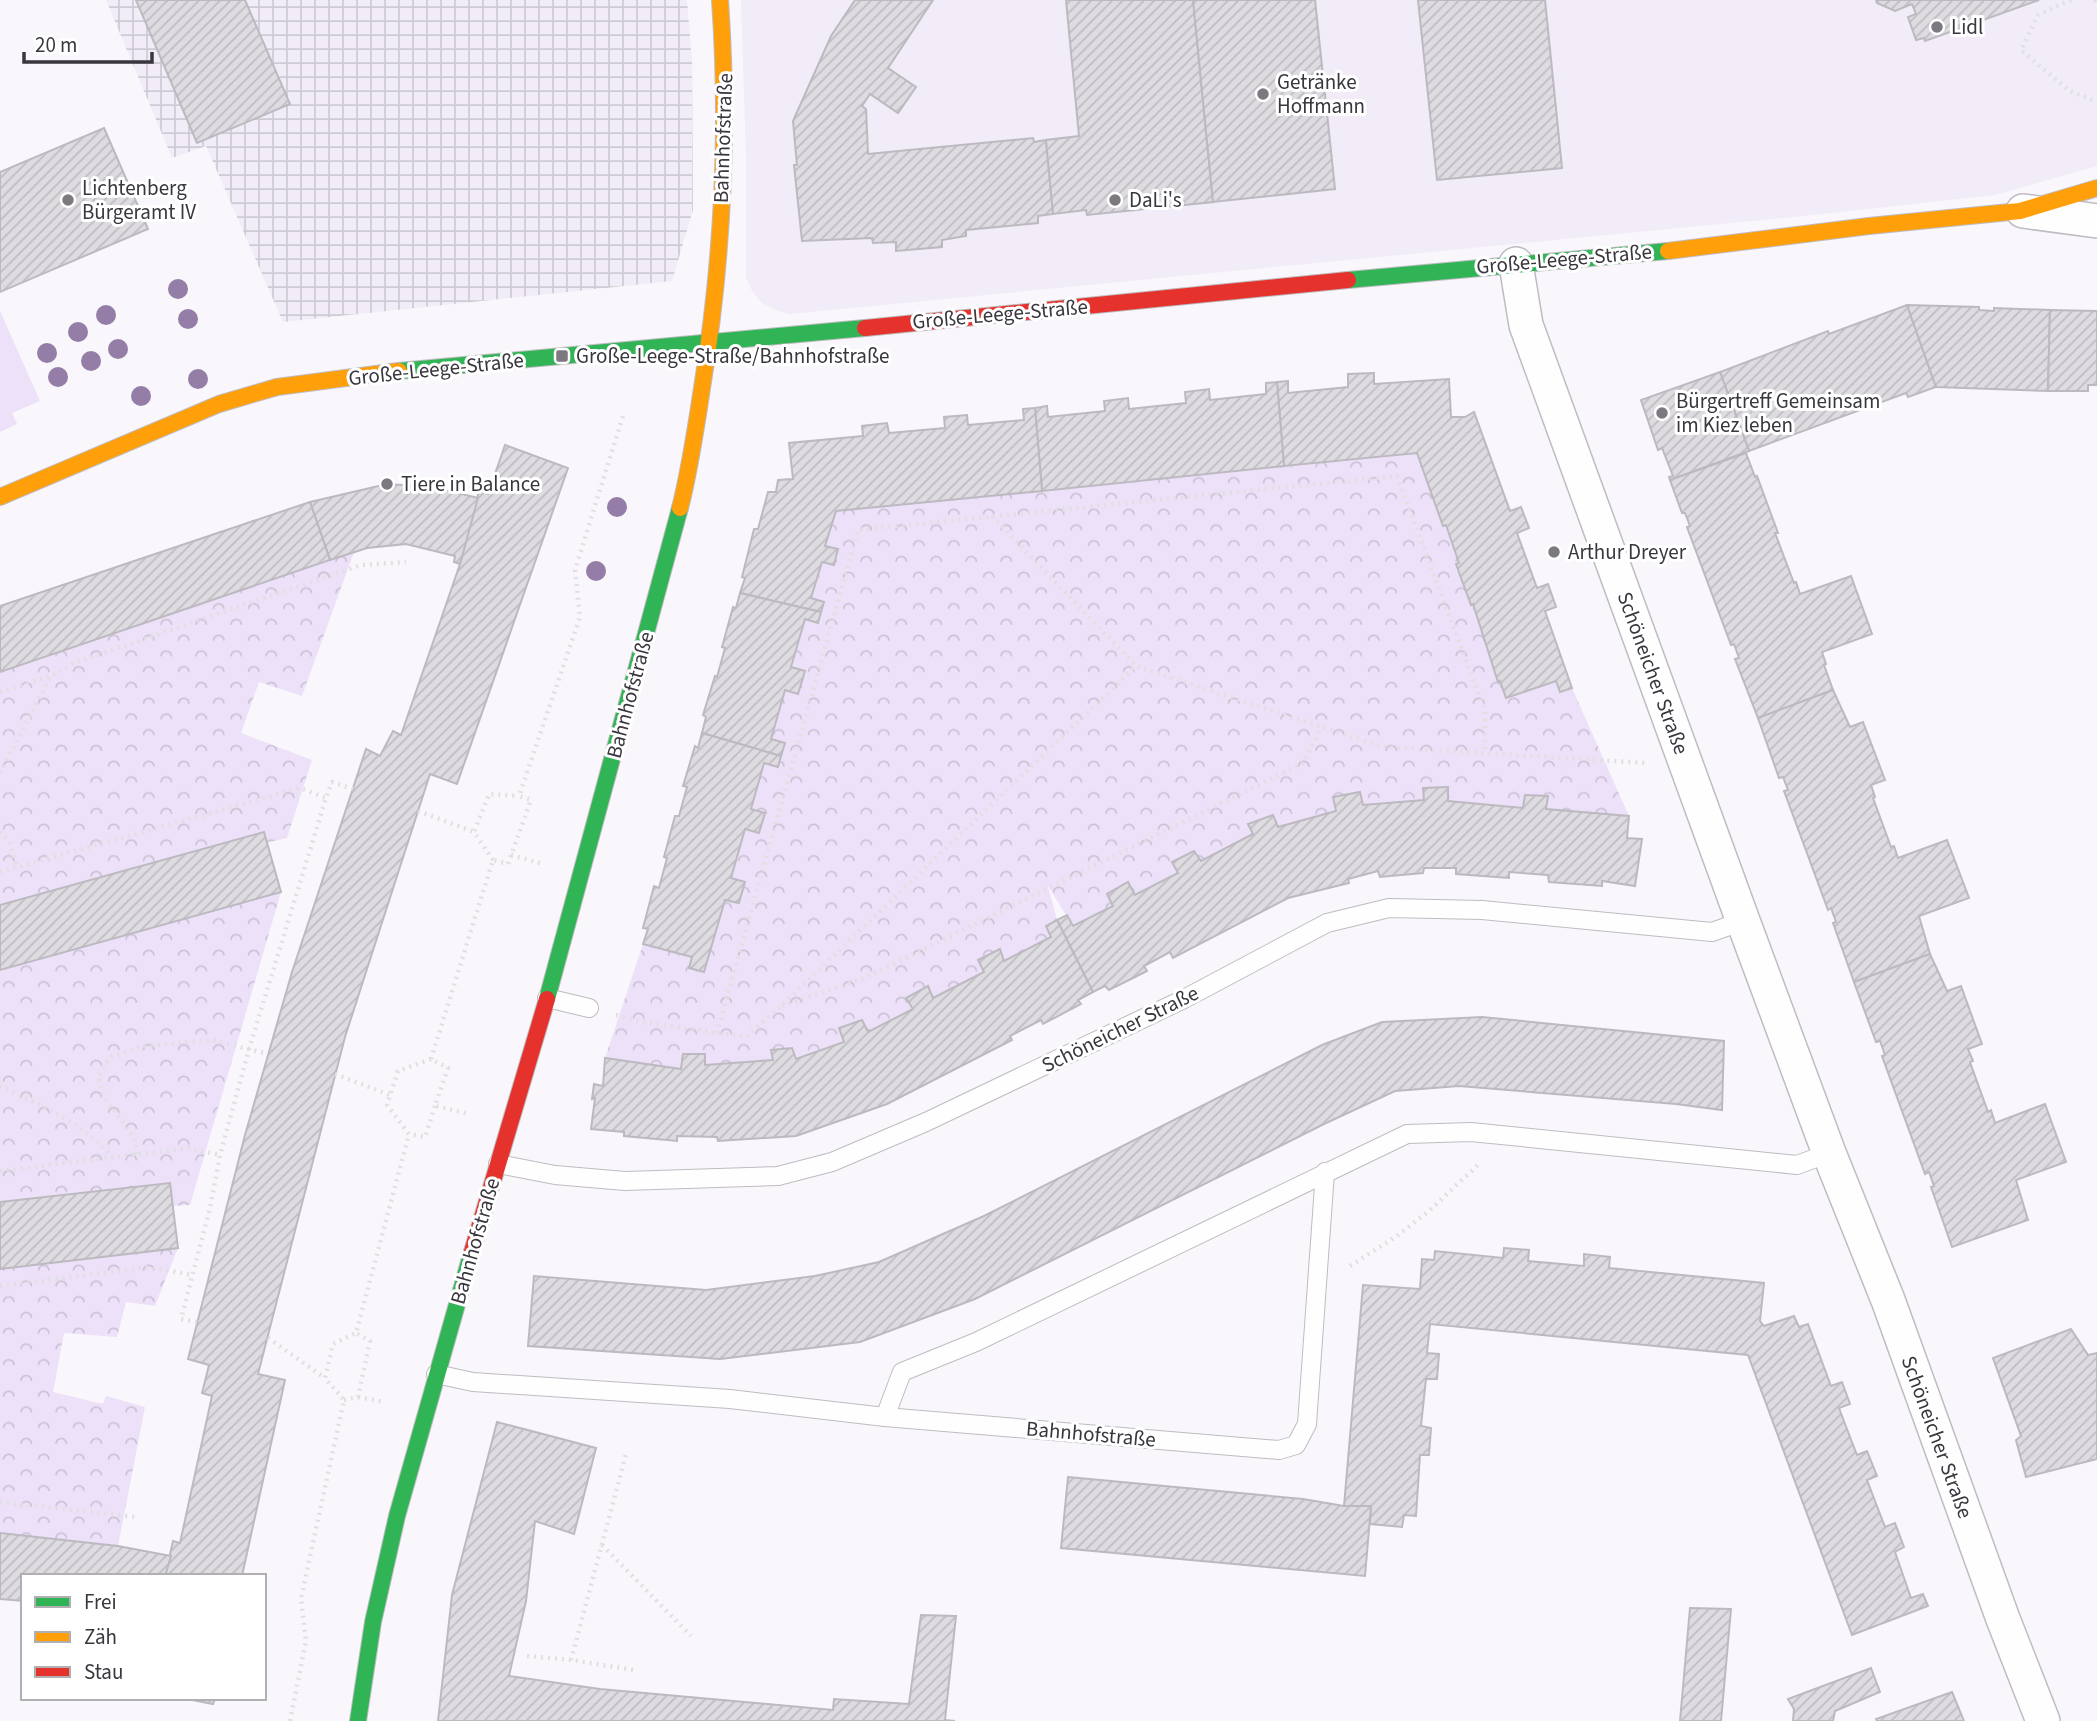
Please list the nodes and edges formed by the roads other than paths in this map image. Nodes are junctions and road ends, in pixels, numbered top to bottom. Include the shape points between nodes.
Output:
1 (720, 0) edge
2 (2097, 188) edge
3 (2020, 211) junction
4 (2097, 221) edge
5 (1516, 264) junction
6 (710, 343) junction
7 (0, 497) edge
8 (1743, 921) junction
9 (547, 998) junction
10 (589, 1008) road end
11 (1829, 1153) junction
12 (498, 1164) junction
13 (1325, 1172) junction
14 (436, 1374) junction
15 (884, 1417) junction
16 (358, 1721) edge
17 (2043, 1721) edge

1 - 6 street, Bahnhofstraße via 727,107
2 - 3 street, Große-Leege-Straße
3 - 4 street, Große-Leege-Straße
3 - 5 street, Große-Leege-Straße
5 - 6 street, Große-Leege-Straße
5 - 8 street, Schöneicher Straße via 1526,325
6 - 7 street, Große-Leege-Straße via 406,370 277,387 167,424
6 - 9 street, Bahnhofstraße via 685,489
8 - 11 street, Schöneicher Straße
8 - 12 lane, Schöneicher Straße via 1712,932 1482,910 1390,908 1327,923 1185,999 832,1162 778,1176 625,1181
9 - 10 lane
9 - 12 street, Bahnhofstraße
11 - 13 lane via 1797,1166 1500,1134 1407,1134
11 - 17 street, Schöneicher Straße
12 - 14 street, Bahnhofstraße
13 - 15 lane via 976,1342 902,1372
13 - 15 lane, Bahnhofstraße via 1307,1424 1296,1446 1279,1450
14 - 15 lane, Bahnhofstraße via 473,1382 730,1399
14 - 16 street, Bahnhofstraße via 373,1622

